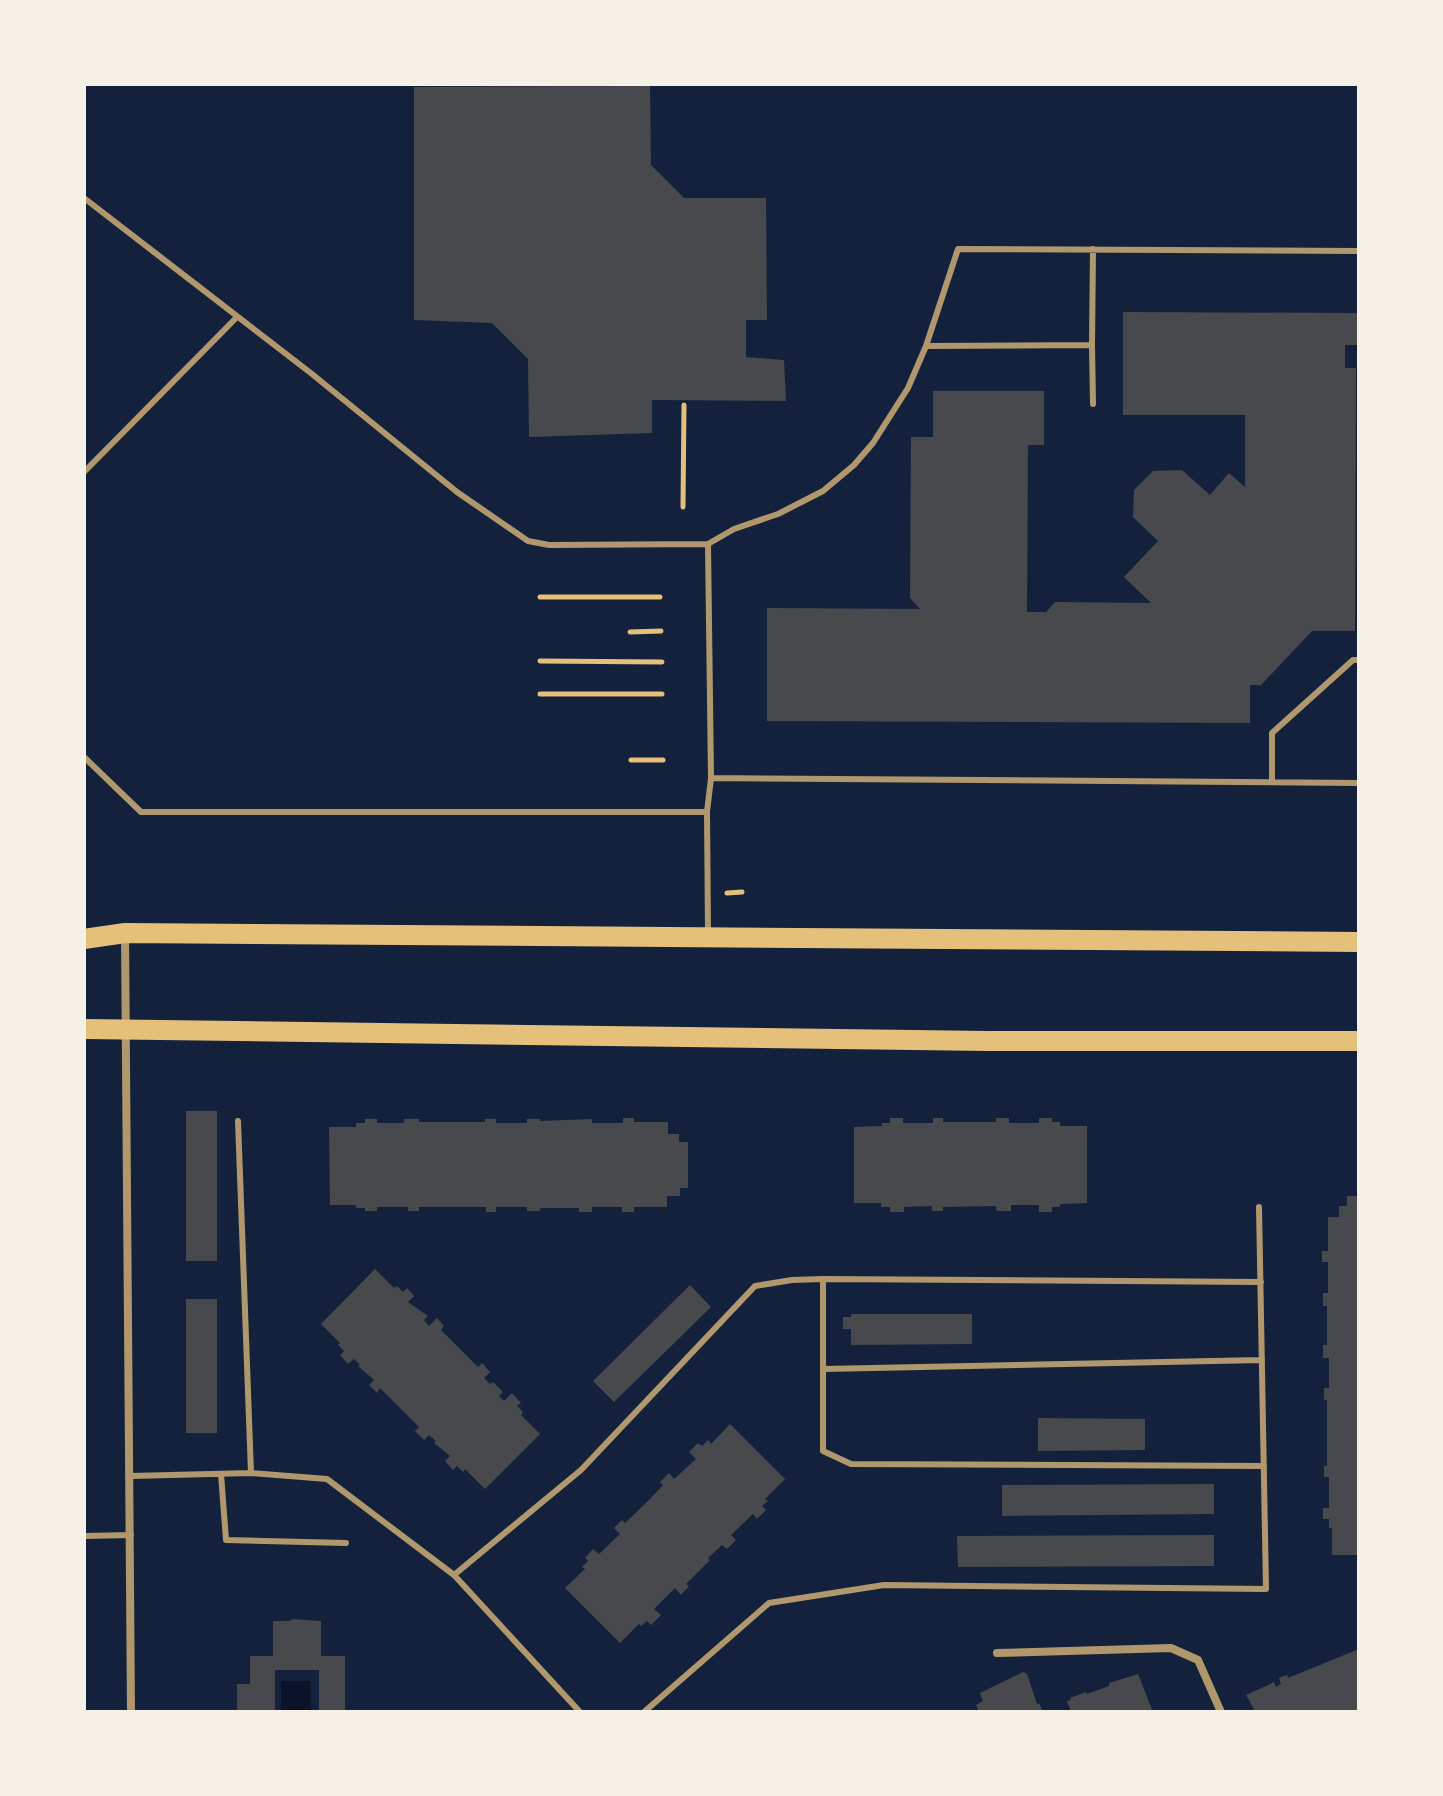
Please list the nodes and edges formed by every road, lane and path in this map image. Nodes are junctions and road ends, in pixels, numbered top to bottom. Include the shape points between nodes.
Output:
1 (84, 198) edge
2 (1093, 249) junction
3 (1359, 251) edge
4 (237, 317) junction
5 (1092, 345) junction
6 (926, 346) junction
7 (1093, 404) dead end
8 (684, 405) dead end
9 (84, 472) edge
10 (683, 507) dead end
11 (708, 544) junction
12 (540, 597) dead end
13 (660, 597) dead end
14 (661, 631) dead end
15 (630, 632) dead end
16 (1359, 660) edge
17 (540, 661) dead end
18 (662, 662) dead end
19 (540, 694) dead end
20 (662, 694) dead end
21 (84, 757) edge
22 (631, 760) dead end
23 (663, 760) dead end
24 (711, 778) junction
25 (1272, 782) junction
26 (1359, 783) edge
27 (707, 812) junction
28 (125, 933) junction
29 (708, 936) junction
30 (84, 939) edge
31 (1359, 942) edge
32 (84, 1029) edge
33 (127, 1029) junction
34 (1359, 1041) edge
35 (238, 1121) dead end
36 (1259, 1207) dead end
37 (823, 1279) junction
38 (1261, 1282) junction
39 (1262, 1360) junction
40 (824, 1369) junction
41 (1264, 1466) junction
42 (251, 1473) junction
43 (221, 1474) junction
44 (131, 1476) junction
45 (131, 1535) junction
46 (84, 1536) edge
47 (346, 1543) dead end
48 (454, 1575) junction
49 (997, 1653) dead end
50 (131, 1712) edge
51 (580, 1712) edge
52 (644, 1712) edge
53 (1221, 1712) edge

1 - 4 lane
2 - 3 lane
2 - 5 lane
2 - 6 lane via 958,249
4 - 9 lane
4 - 11 lane via 457,492 528,541
5 - 6 lane
5 - 7 lane
6 - 11 lane via 908,388 854,465 823,491
8 - 10 path
11 - 24 lane
12 - 13 path
14 - 15 path
16 - 25 lane via 1272,733
17 - 18 path
19 - 20 path
21 - 27 lane via 141,812
22 - 23 path
24 - 25 lane
24 - 27 lane
25 - 26 lane
27 - 29 lane
28 - 29 main road
28 - 30 main road
28 - 33 street
29 - 31 main road
32 - 33 main road
33 - 34 main road
33 - 44 street
35 - 42 lane
36 - 38 lane
37 - 38 lane
37 - 40 lane
37 - 48 lane via 755,1286 581,1470
38 - 39 lane
39 - 40 lane
39 - 41 lane
40 - 41 lane via 823,1451 851,1464
41 - 52 lane via 1266,1589 884,1585 769,1603
42 - 43 lane
42 - 48 lane via 327,1479
43 - 44 lane
43 - 47 lane via 226,1540
44 - 45 street
45 - 46 lane
45 - 50 street
48 - 51 lane
49 - 53 street via 1171,1648 1198,1660

